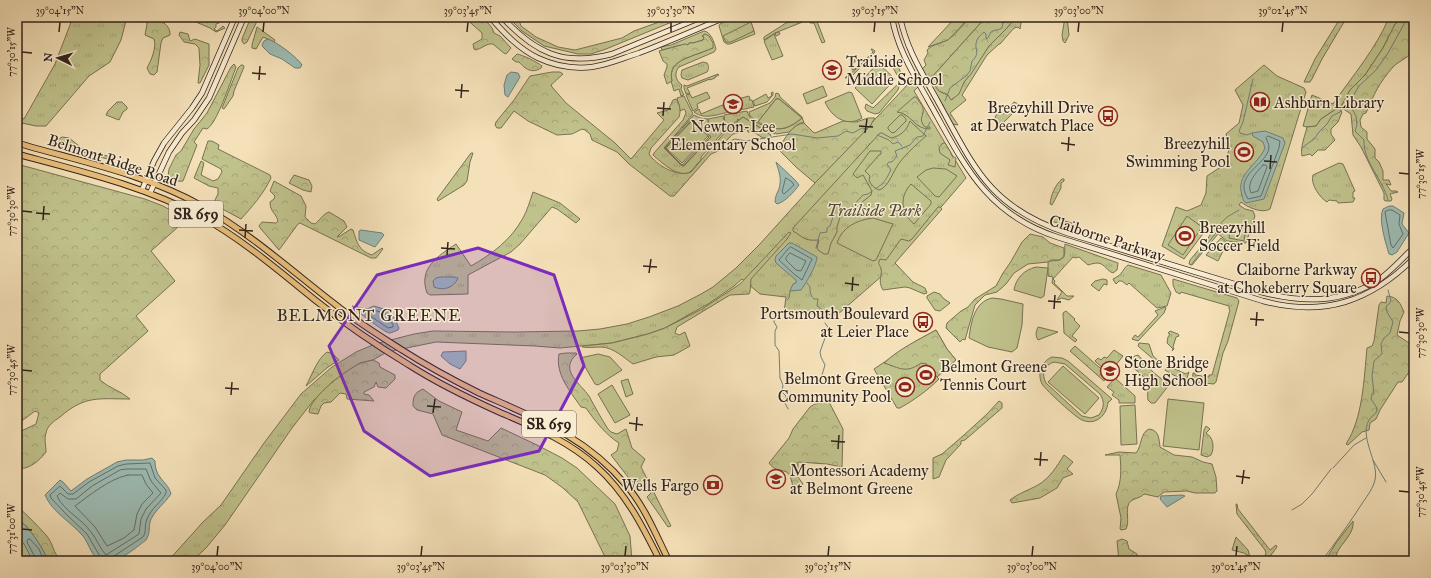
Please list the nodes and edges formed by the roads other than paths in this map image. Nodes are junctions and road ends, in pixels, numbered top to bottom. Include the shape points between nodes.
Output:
1 (235, 17) edge
2 (244, 17) edge
3 (490, 17) edge
4 (502, 17) edge
5 (702, 17) edge
6 (726, 17) edge
7 (892, 17) edge
8 (900, 17) edge
9 (17, 143) edge
10 (17, 154) edge
11 (146, 181) junction
12 (154, 184) junction
13 (142, 190) junction
14 (150, 193) junction
15 (1414, 248) edge
16 (1414, 258) edge
17 (660, 561) edge
18 (669, 561) edge

1 - 11 main road via 202,93 164,143
2 - 12 main road via 209,98 171,148
3 - 6 main road via 512,40 534,56 556,64 580,68 617,61
4 - 5 main road via 523,38 539,48 564,57 579,59 612,54
7 - 16 main road, Claiborne Parkway via 896,36 906,60 967,169 993,200 1035,229 1057,238 1263,300 1302,308 1335,305 1361,296 1391,280
8 - 15 main road, Claiborne Parkway via 914,59 974,167 1001,198 1042,224 1261,292 1305,300 1336,297 1365,287 1389,272
9 - 11 main road, Belmont Ridge Road / SR 659
10 - 13 main road, Belmont Ridge Road / SR 659
11 - 12 main road, Belmont Ridge Road / SR 659
11 - 13 main road
12 - 14 main road
12 - 18 main road, Belmont Ridge Road / SR 659 via 191,200 240,230 341,309 402,350 463,385 552,426 580,442 618,476 636,499
13 - 14 main road, Belmont Ridge Road / SR 659
14 - 17 main road, Belmont Ridge Road / SR 659 via 194,213 239,239 337,317 428,376 572,447 591,461 627,500

